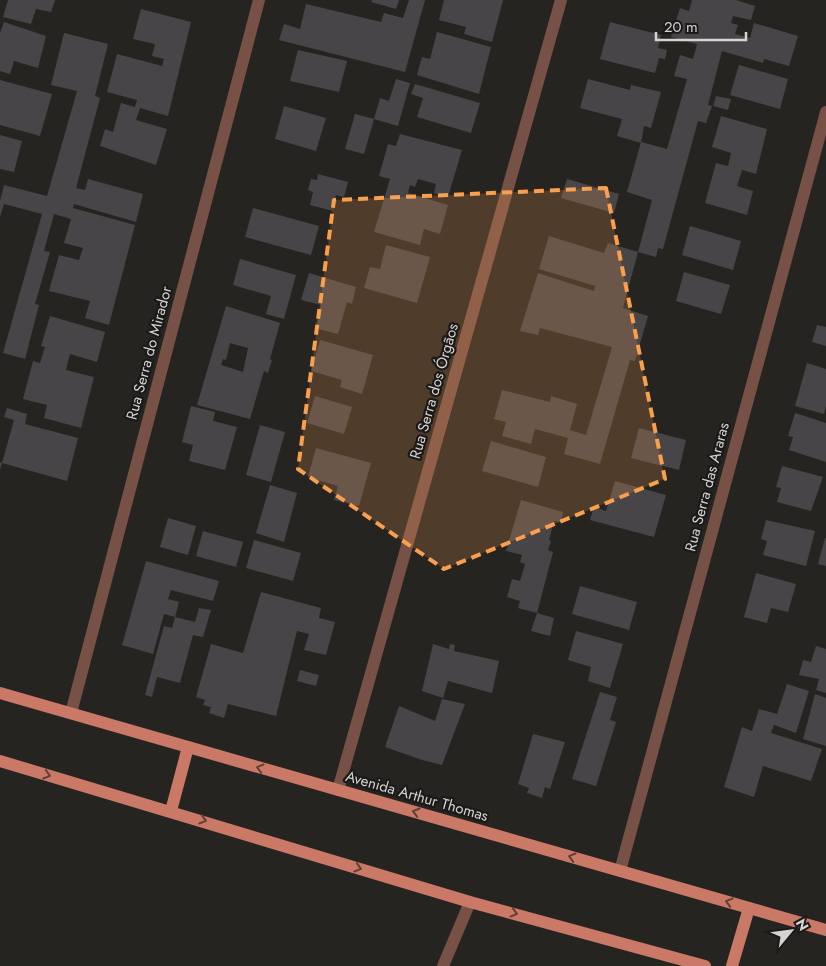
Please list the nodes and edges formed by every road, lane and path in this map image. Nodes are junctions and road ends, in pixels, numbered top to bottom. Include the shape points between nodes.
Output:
1 (259, 0) edge
2 (561, 0) edge
3 (826, 112) edge
4 (0, 693) edge
5 (71, 713) junction
6 (188, 747) junction
7 (0, 761) edge
8 (338, 790) junction
9 (171, 811) junction
10 (620, 871) junction
11 (470, 902) junction
12 (749, 908) junction
13 (826, 930) edge
14 (443, 966) edge
15 (705, 966) edge
16 (732, 966) edge

1 - 5 street, Rua Serra do Mirador
2 - 8 street, Rua Serra dos Órgãos
3 - 10 street, Rua Serra das Araras
4 - 5 main road, Avenida Arthur Thomas
5 - 6 main road, Avenida Arthur Thomas
8 -> 6 main road, Avenida Arthur Thomas
6 - 9 main road
7 -> 9 main road
10 -> 8 main road, Avenida Arthur Thomas
9 -> 11 main road
12 -> 10 main road, Avenida Arthur Thomas
11 - 14 street
11 -> 15 main road
12 - 13 main road, Avenida Arthur Thomas
12 - 16 main road

